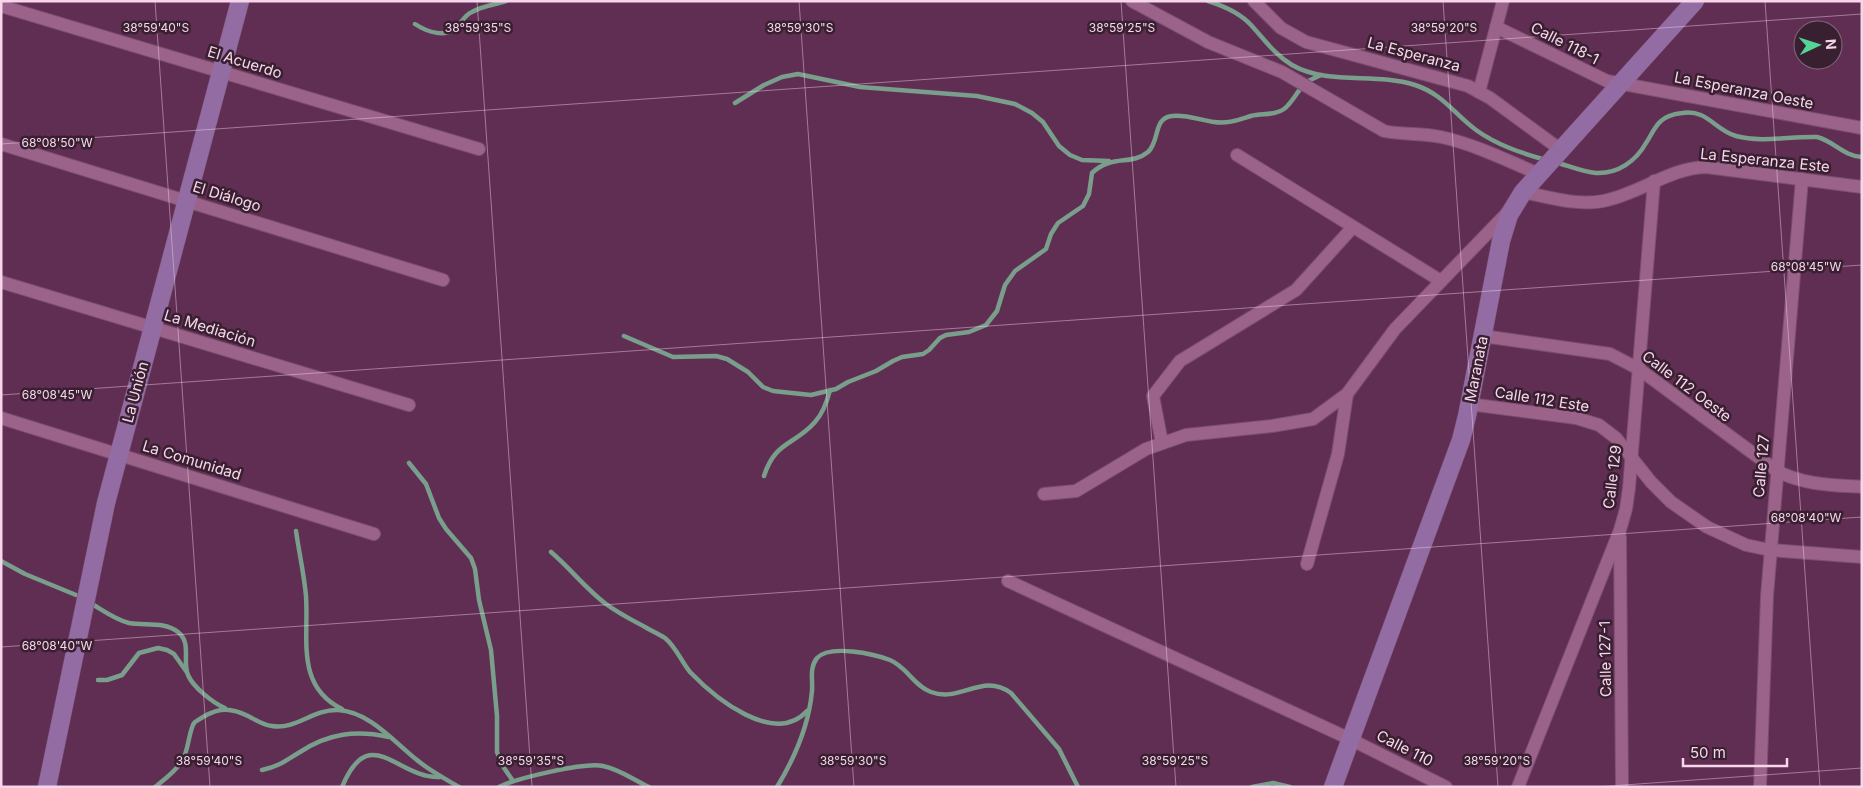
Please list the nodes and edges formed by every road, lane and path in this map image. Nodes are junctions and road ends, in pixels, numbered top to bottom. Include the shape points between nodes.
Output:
1 (240, 1) edge
2 (1132, 1) edge
3 (1254, 1) edge
4 (1503, 1) edge
5 (1695, 1) edge
6 (1, 6) edge
7 (1496, 27) junction
8 (221, 72) junction
9 (1621, 83) junction
10 (1479, 92) junction
11 (1862, 128) edge
12 (1, 144) edge
13 (479, 149) dead end
14 (1561, 150) junction
15 (1238, 155) dead end
16 (1539, 174) junction
17 (1802, 179) junction
18 (1654, 181) junction
19 (1862, 187) edge
20 (1523, 192) junction
21 (186, 201) junction
22 (1512, 207) junction
23 (1353, 227) junction
24 (443, 280) dead end
25 (1441, 281) junction
26 (1, 282) edge
27 (152, 327) junction
28 (1483, 336) junction
29 (1639, 369) junction
30 (1347, 394) junction
31 (1470, 404) junction
32 (409, 405) dead end
33 (1, 418) edge
34 (1162, 443) junction
35 (118, 454) junction
36 (1632, 458) junction
37 (1777, 471) junction
38 (1862, 487) edge
39 (1044, 494) dead end
40 (1620, 530) junction
41 (374, 534) dead end
42 (1770, 550) junction
43 (1862, 557) edge
44 (1307, 564) dead end
45 (1008, 581) dead end
46 (1350, 739) junction
47 (47, 787) edge
48 (1333, 787) edge
49 (1446, 787) edge
50 (1518, 787) edge
51 (1622, 787) edge
52 (1760, 787) edge

1 - 8 street, La Unión
2 - 16 street via 1208,42 1282,72 1384,130 1396,134 1441,137 1496,155
3 - 10 street, La Esperanza via 1281,28 1306,42 1456,82
4 - 7 street
5 - 9 street, Maranata
6 - 8 street, El Acuerdo
7 - 9 street, Calle 118-1 via 1598,78
7 - 10 street
8 - 13 street, El Acuerdo
8 - 21 street, La Unión
9 - 11 street, La Esperanza Oeste
9 - 14 street, Maranata
10 - 14 street, La Esperanza
12 - 21 street, El Diálogo
14 - 16 street, Maranata
15 - 23 street
16 - 20 street, Maranata
17 - 18 street, La Esperanza Este via 1706,167 1686,169
17 - 19 street, La Esperanza Este
17 - 37 street, Calle 127
18 - 20 street, La Esperanza Este via 1616,198 1592,202
18 - 29 street, Calle 129
20 - 22 street, Maranata
21 - 24 street, El Diálogo
21 - 27 street, La Unión
22 - 25 street
22 - 28 street, Maranata via 1505,223
23 - 25 street
23 - 34 street via 1296,290 1180,362 1153,396
25 - 30 street via 1395,329
26 - 27 street, La Mediación
27 - 32 street, La Mediación
27 - 35 street, La Unión
28 - 29 street, Calle 112 Oeste via 1610,354
28 - 31 street, Maranata
29 - 36 street, Calle 129
29 - 37 street, Calle 112 Oeste
30 - 34 street via 1313,419 1186,436
30 - 44 street via 1338,454
31 - 36 street, Calle 112 Este via 1588,421 1616,438
31 - 46 street, Maranata via 1453,463
33 - 35 street, La Comunidad
34 - 39 street via 1146,449 1076,491
35 - 41 street, La Comunidad
35 - 47 street, La Unión
36 - 40 street, Calle 129 via 1628,499
36 - 42 street, Calle 112 Este via 1660,492 1694,519 1733,540
37 - 38 street, Calle 112 Oeste via 1810,484
37 - 42 street, Calle 127
40 - 50 street, Calle 129
40 - 51 street, Calle 127-1
42 - 43 street, Calle 112 Este
42 - 52 street, Calle 127
45 - 46 street, Calle 110
46 - 48 street, Maranata
46 - 49 street, Calle 110

